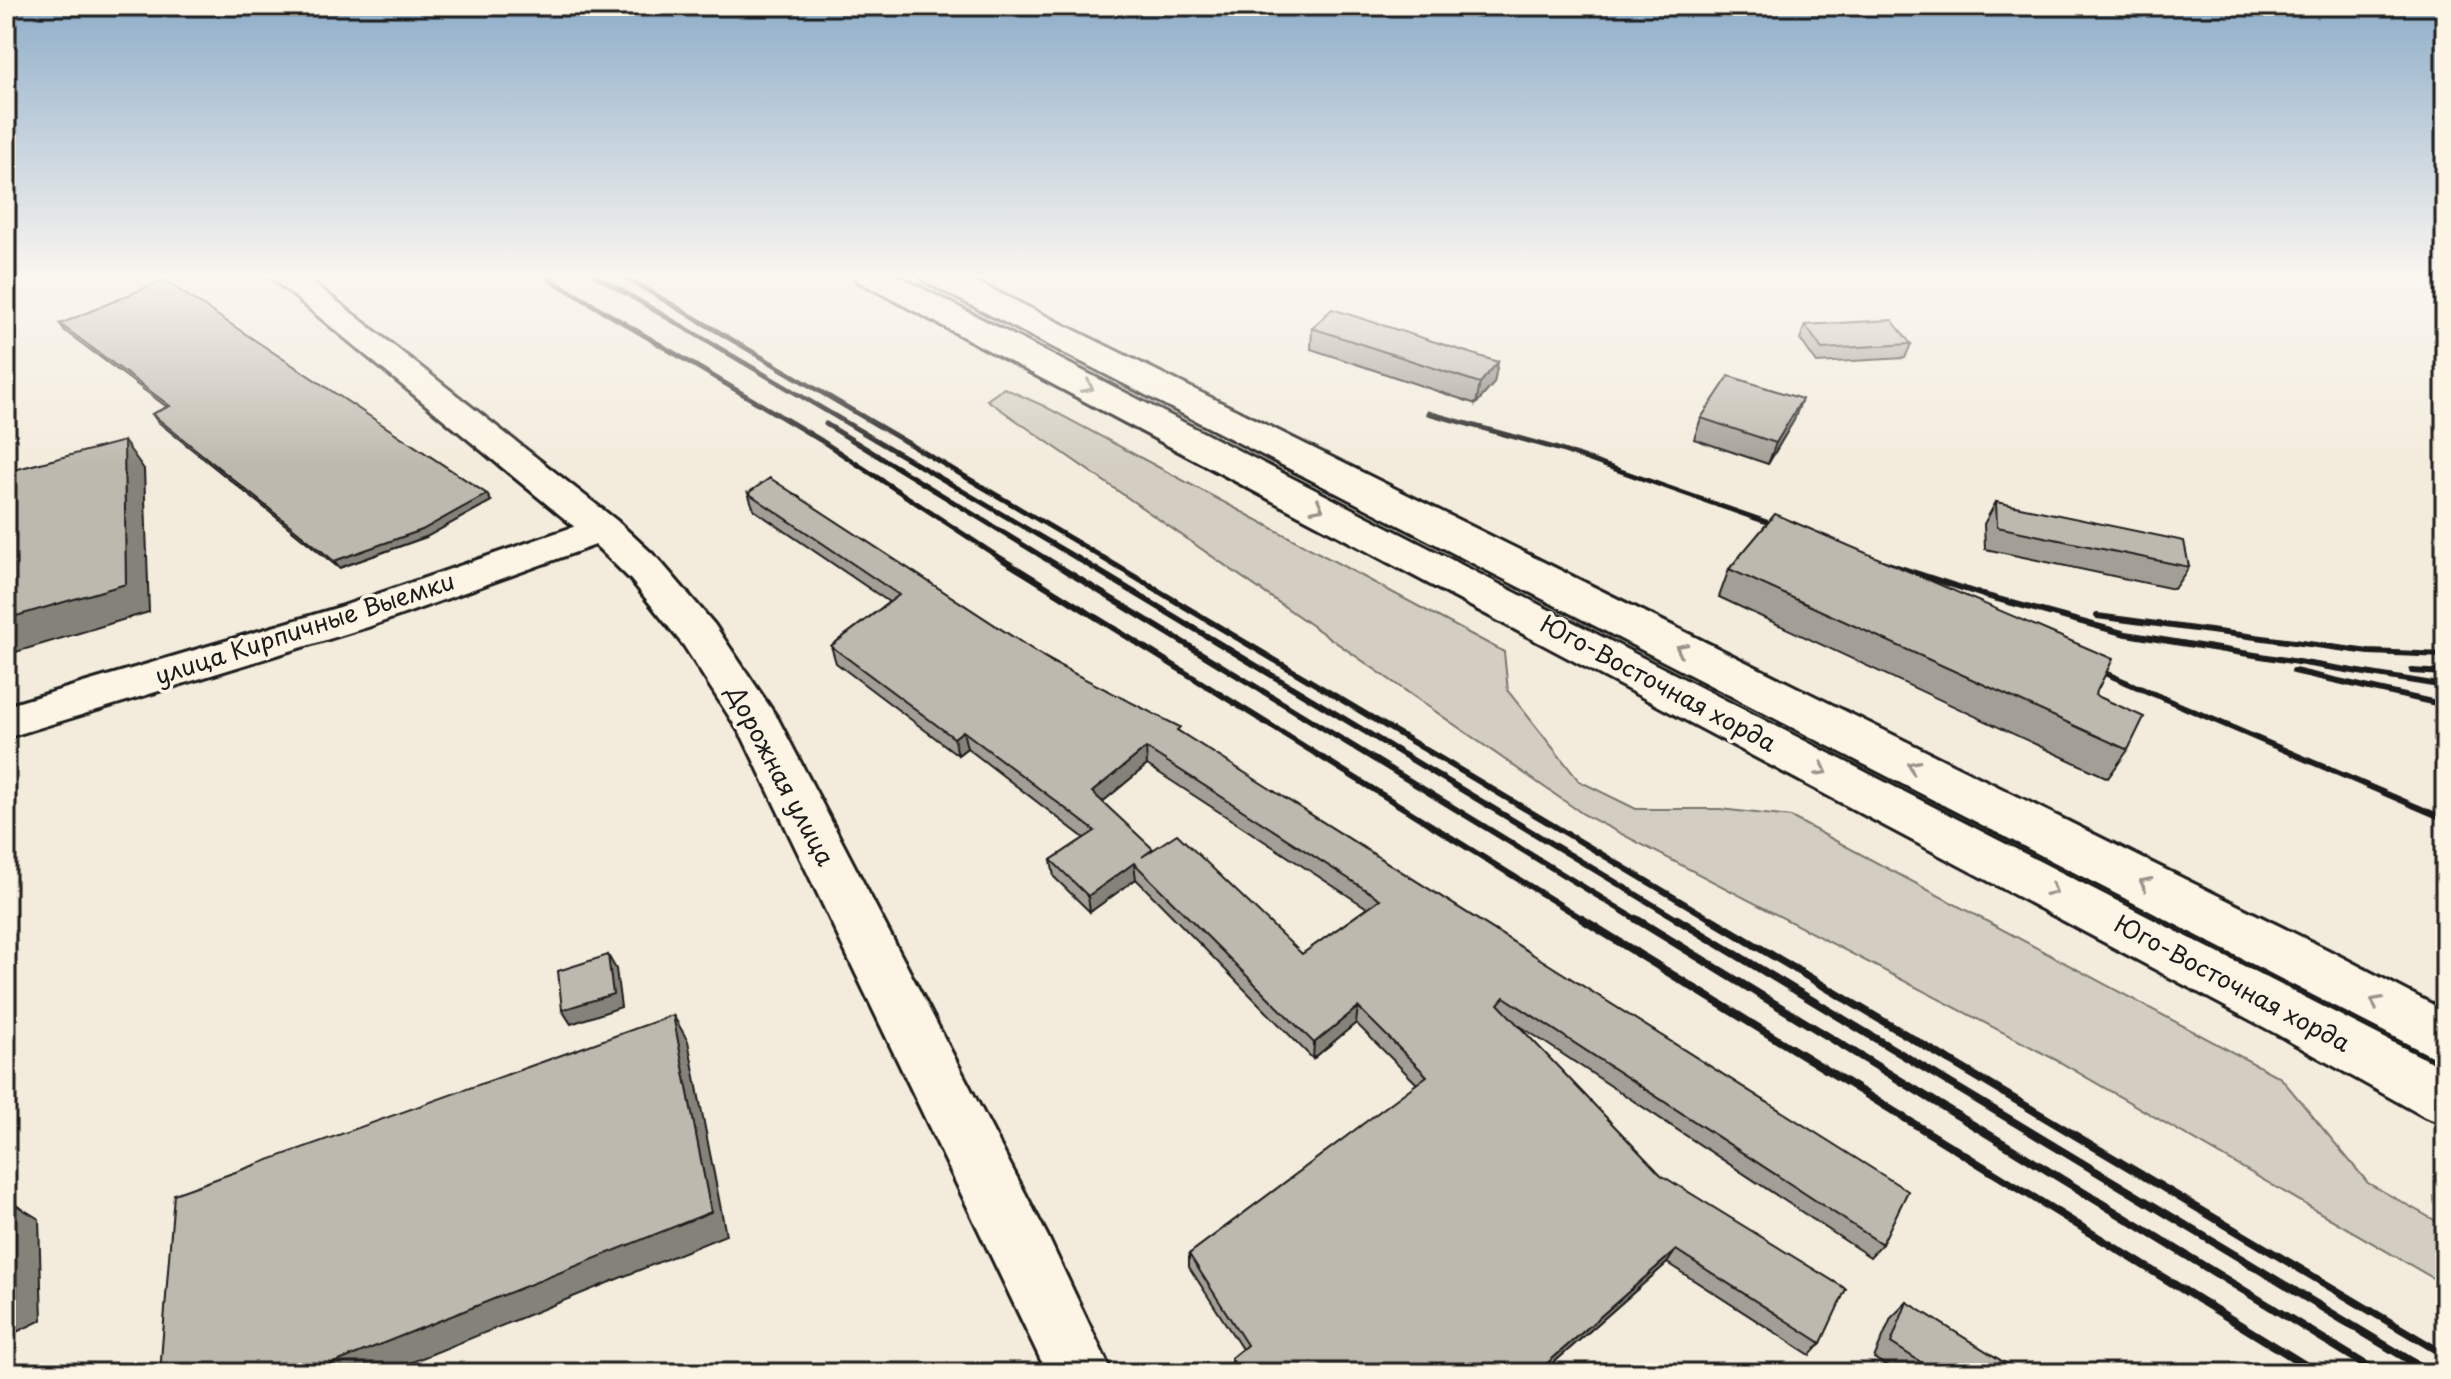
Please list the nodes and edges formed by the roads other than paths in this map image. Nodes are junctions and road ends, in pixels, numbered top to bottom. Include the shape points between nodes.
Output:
1 (363, 338) edge
2 (993, 338) edge
3 (1063, 338) edge
4 (602, 529) junction
5 (6, 722) edge
6 (2445, 1038) edge
7 (2445, 1098) edge
8 (1080, 1373) edge

1 - 4 main road, Дорожная улица
2 -> 7 main road, Юго-Восточная хорда
6 -> 3 main road, Юго-Восточная хорда
4 - 5 street, улица Кирпичные Выемки via 354,617
4 - 8 main road, Дорожная улица via 645,570 699,635 762,731

